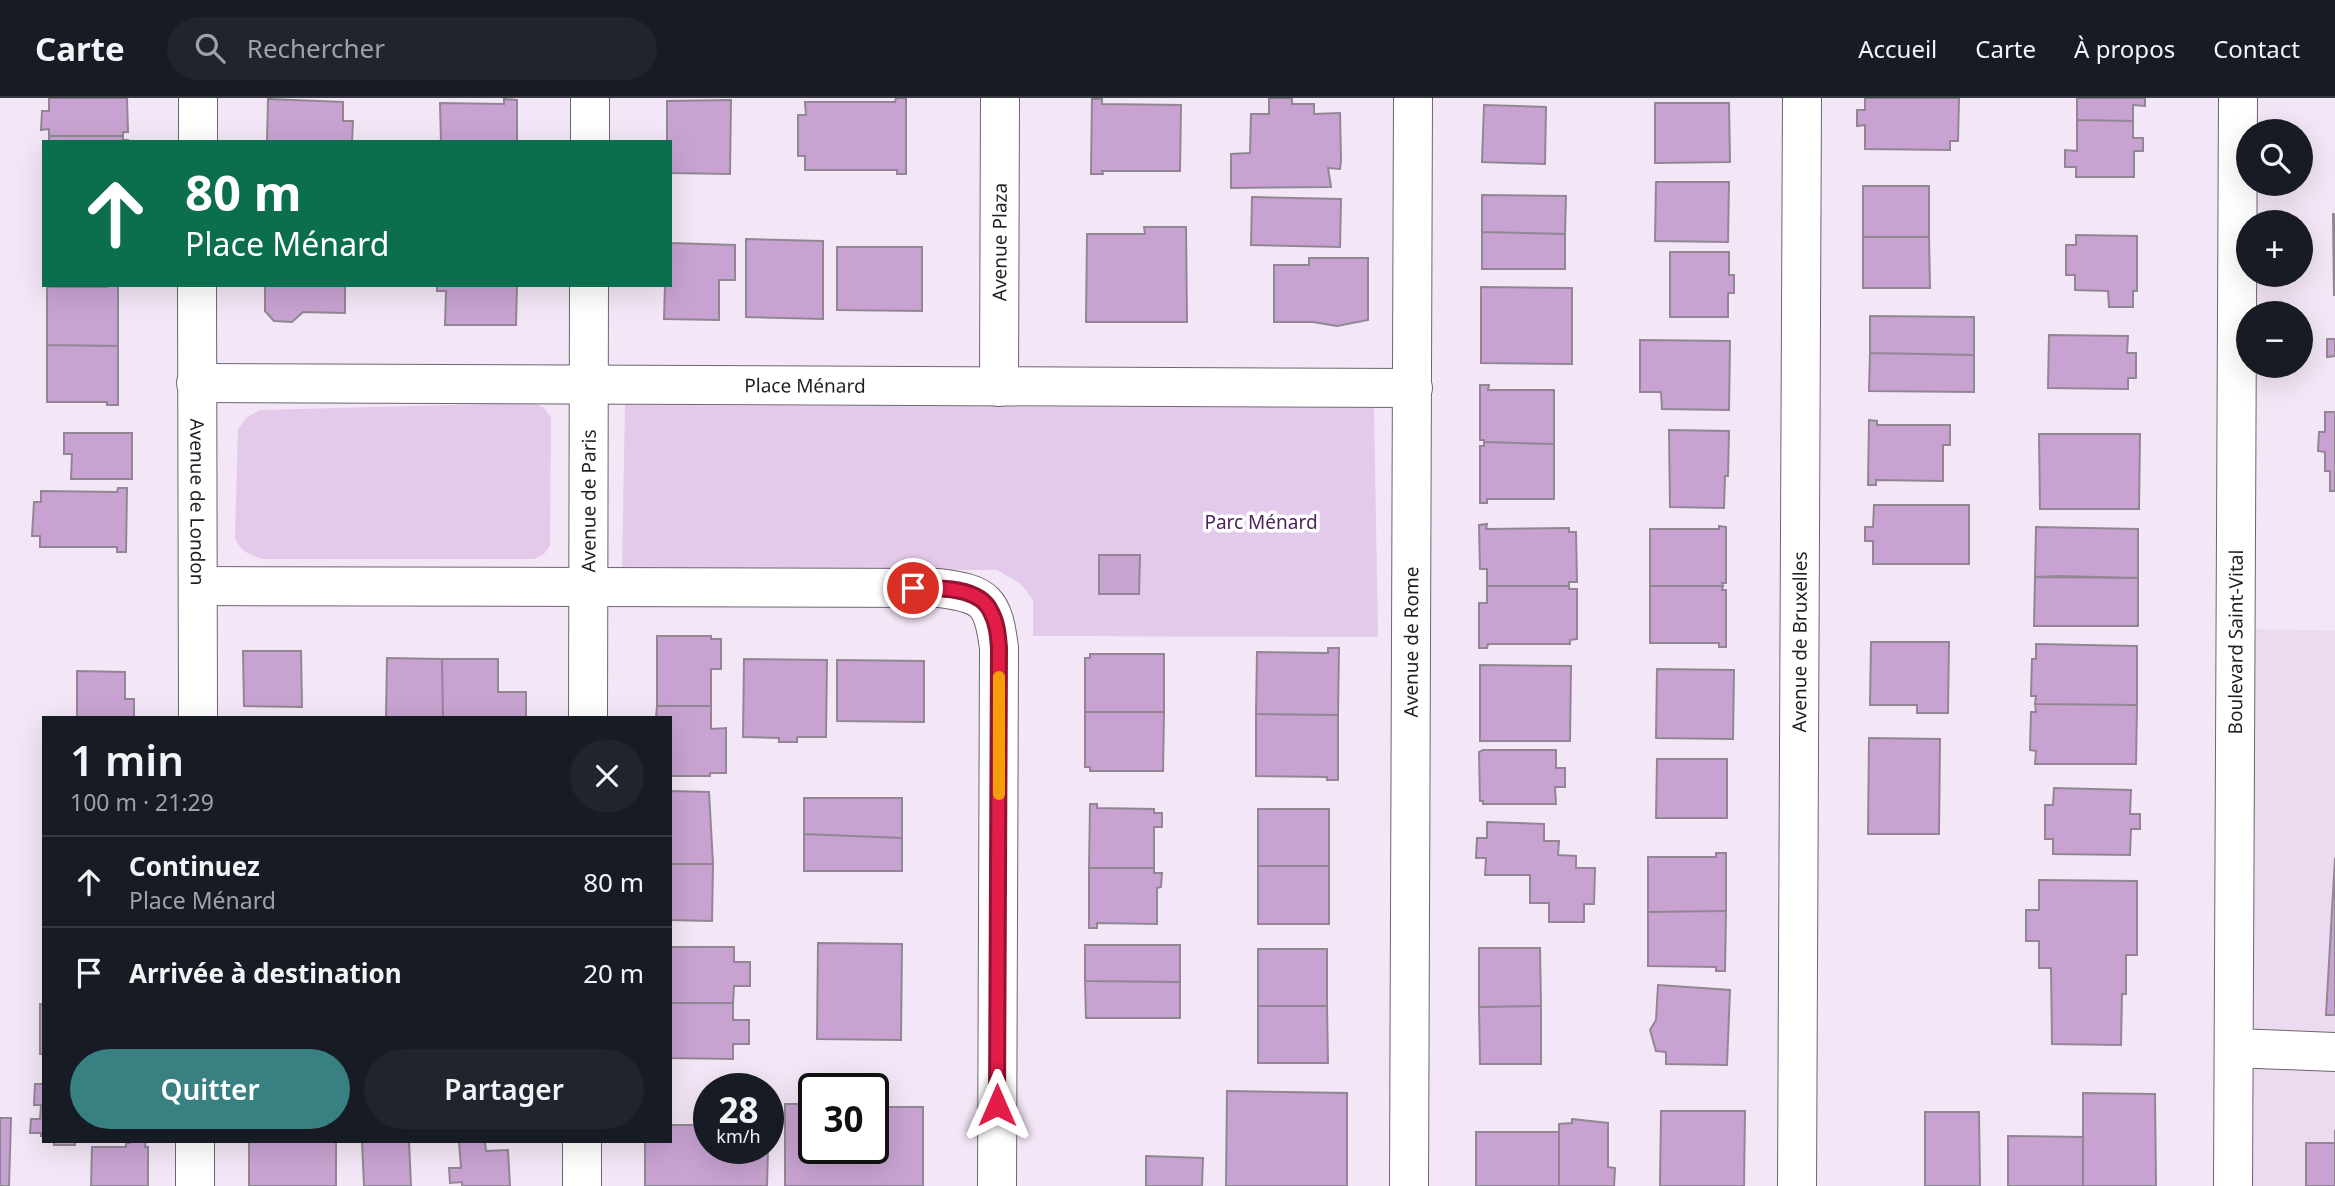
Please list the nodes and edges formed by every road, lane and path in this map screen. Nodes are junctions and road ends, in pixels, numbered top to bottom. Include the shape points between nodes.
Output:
1 (198, 98) edge
2 (590, 98) edge
3 (1000, 98) edge
4 (1413, 98) edge
5 (1802, 98) edge
6 (2238, 98) edge
7 (198, 140) edge
8 (590, 140) edge
9 (197, 287) edge
10 (589, 287) edge
11 (196, 383) junction
12 (588, 385) junction
13 (999, 387) junction
14 (1413, 388) junction
15 (199, 586) junction
16 (589, 588) junction
17 (198, 716) edge
18 (588, 716) edge
19 (2234, 1048) junction
20 (2335, 1052) edge
21 (195, 1143) edge
22 (582, 1143) edge
23 (195, 1186) edge
24 (582, 1186) edge
25 (997, 1186) edge
26 (1409, 1186) edge
27 (1797, 1186) edge
28 (2233, 1186) edge

1 - 7 street
2 - 8 street
3 - 13 street, Avenue Plaza
4 - 14 street, Avenue de Rome
5 - 27 street, Avenue de Bruxelles
6 - 19 street, Boulevard Saint-Vital
9 - 11 street, Avenue de London
10 - 12 street, Avenue de Paris
11 - 12 street, Place Ménard
11 - 15 street, Avenue de London
12 - 13 street, Place Ménard
12 - 16 street, Avenue de Paris
13 - 14 street, Place Ménard
14 - 26 street, Avenue de Rome
15 - 16 street
15 - 17 street, Avenue de London
16 - 18 street, Avenue de Paris
16 - 25 street via 939,588 968,592 989,606 999,648
19 - 20 street
19 - 28 street, Boulevard Saint-Vital
21 - 23 street
22 - 24 street

